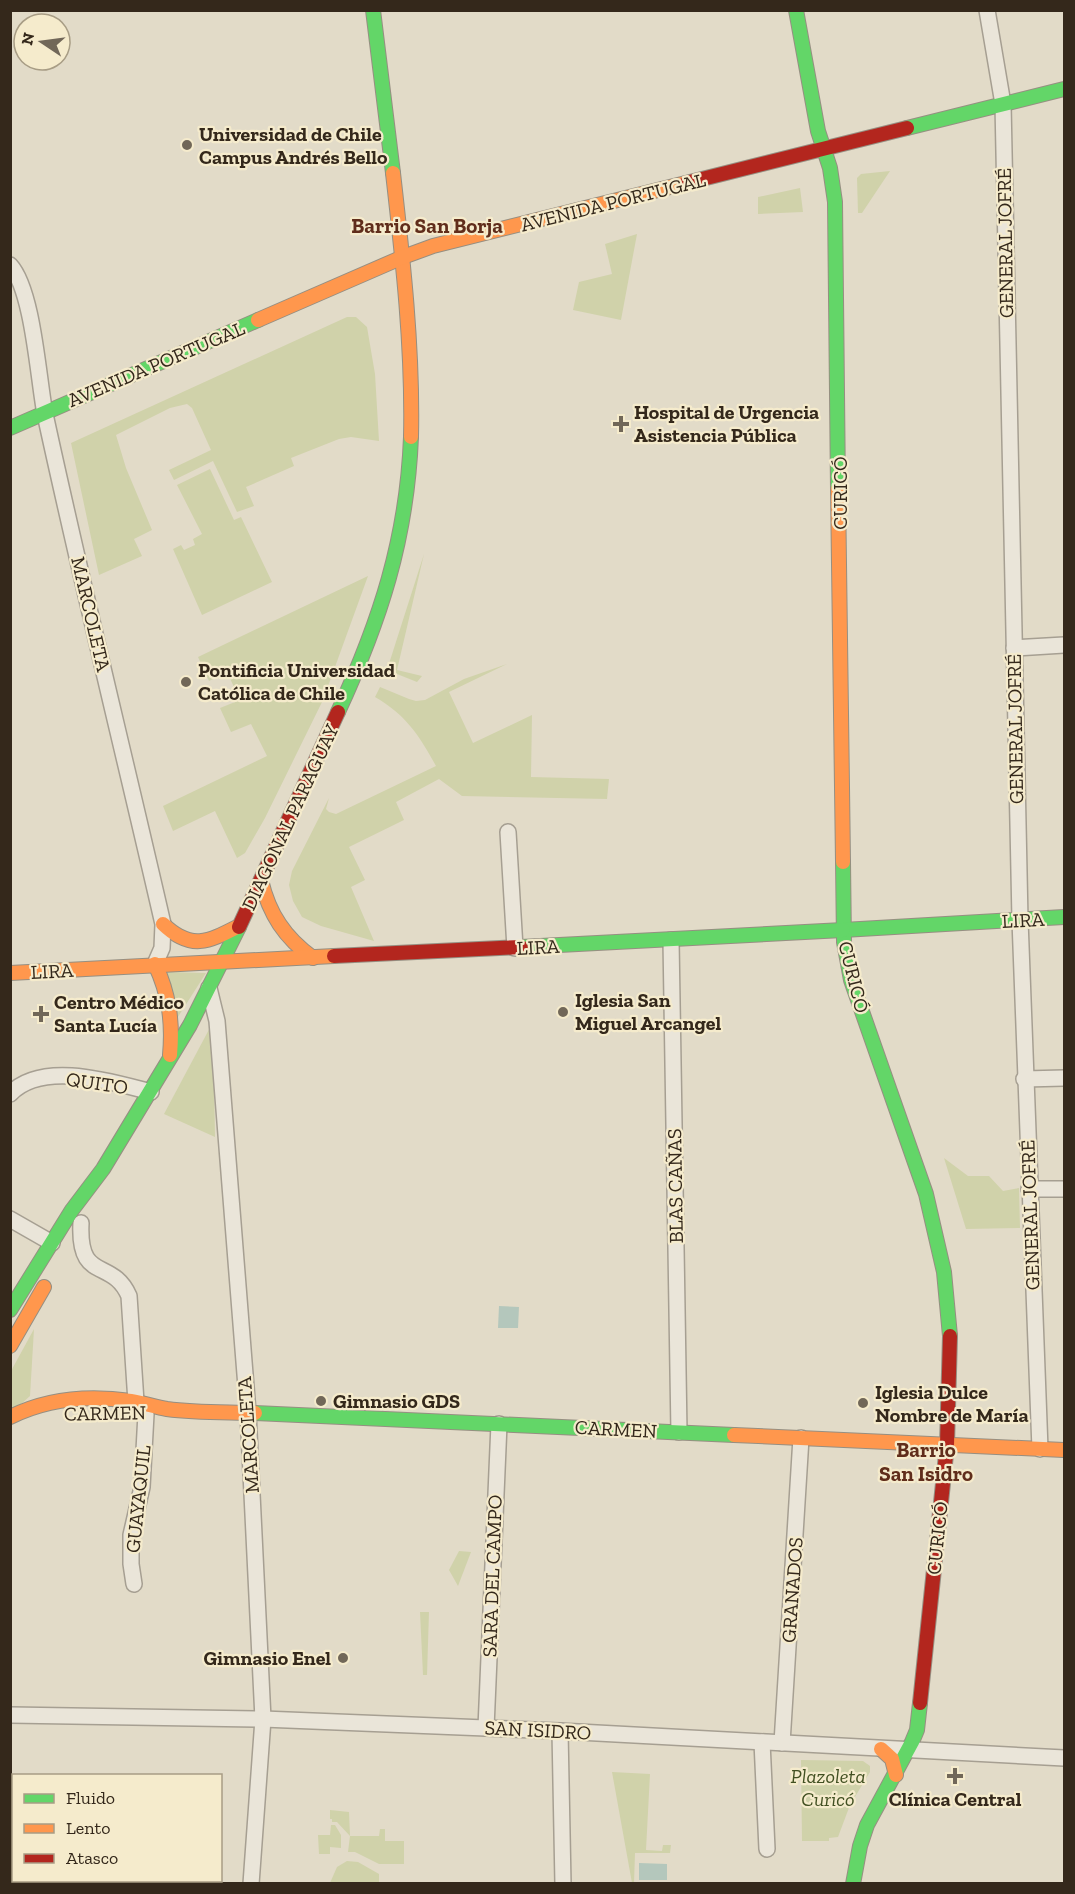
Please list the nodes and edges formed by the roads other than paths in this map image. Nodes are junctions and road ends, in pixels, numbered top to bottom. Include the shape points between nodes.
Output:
1 (374, 10) edge
2 (796, 10) edge
3 (987, 10) edge
4 (1065, 89) edge
5 (1003, 104) junction
6 (824, 148) junction
7 (403, 257) junction
8 (10, 265) edge
9 (45, 412) junction
10 (10, 429) edge
11 (1065, 645) edge
12 (1014, 648) junction
13 (508, 832) dead end
14 (261, 880) junction
15 (1065, 917) edge
16 (1020, 920) junction
17 (163, 924) junction
18 (239, 926) junction
19 (843, 930) junction
20 (671, 940) junction
21 (515, 948) junction
22 (313, 958) junction
23 (223, 961) junction
24 (155, 964) junction
25 (10, 973) edge
26 (209, 988) junction
27 (169, 1061) junction
28 (1065, 1078) edge
29 (1024, 1079) junction
30 (151, 1092) junction
31 (10, 1094) edge
32 (103, 1169) junction
33 (1065, 1188) edge
34 (1029, 1189) junction
35 (10, 1219) edge
36 (81, 1223) junction
37 (52, 1243) junction
38 (69, 1243) dead end
39 (52, 1274) dead end
40 (10, 1310) edge
41 (10, 1346) edge
42 (141, 1408) junction
43 (82, 1412) dead end
44 (248, 1412) junction
45 (114, 1413) dead end
46 (10, 1417) edge
47 (499, 1424) junction
48 (14, 1431) dead end
49 (679, 1432) junction
50 (801, 1438) junction
51 (947, 1445) junction
52 (1040, 1449) junction
53 (1065, 1450) edge
54 (134, 1584) dead end
55 (10, 1715) edge
56 (263, 1719) junction
57 (486, 1728) junction
58 (560, 1731) junction
59 (762, 1742) junction
60 (782, 1743) junction
61 (881, 1749) junction
62 (909, 1750) junction
63 (1065, 1758) edge
64 (896, 1775) junction
65 (767, 1849) dead end
66 (251, 1884) edge
67 (563, 1884) edge
68 (853, 1884) edge

1 - 7 main road, DIAGONAL PARAGUAY
2 - 6 main road, CURICÓ
3 - 5 street, GENERAL JOFRÉ
4 - 5 main road, AVENIDA PORTUGAL
5 - 6 main road, AVENIDA PORTUGAL
5 - 12 street, GENERAL JOFRÉ
6 - 7 main road, AVENIDA PORTUGAL via 450,241
6 - 19 main road, CURICÓ via 836,202
7 - 9 main road, AVENIDA PORTUGAL
7 - 14 main road, DIAGONAL PARAGUAY via 412,383 410,464 400,537 364,653
8 - 9 street, MARCOLETA via 20,278 26,298
9 - 10 main road, AVENIDA PORTUGAL
9 - 17 street, MARCOLETA
11 - 12 street
12 - 16 street, GENERAL JOFRÉ
13 - 21 street
14 - 18 main road, DIAGONAL PARAGUAY
14 - 22 main road via 273,919 288,938
15 - 16 main road, LIRA
16 - 19 main road, LIRA
16 - 29 street, GENERAL JOFRÉ
17 - 18 main road via 184,941 198,943
17 - 24 street, MARCOLETA via 162,948
18 - 23 main road, DIAGONAL PARAGUAY
19 - 20 main road, LIRA
19 - 51 main road, CURICÓ via 851,980 935,1226 950,1339
20 - 21 main road, LIRA
20 - 49 street, BLAS CAÑAS
21 - 22 main road, LIRA
22 - 23 main road, LIRA
23 - 24 main road, LIRA
23 - 26 main road, DIAGONAL PARAGUAY
24 - 25 main road, LIRA
24 - 27 main road via 172,1010
26 - 27 main road, DIAGONAL PARAGUAY
26 - 44 street, MARCOLETA via 217,1021
27 - 30 main road, DIAGONAL PARAGUAY
28 - 29 street
29 - 34 street, GENERAL JOFRÉ
30 - 31 street, QUITO via 105,1080 61,1077 26,1083
30 - 32 main road, DIAGONAL PARAGUAY
32 - 36 main road, DIAGONAL PARAGUAY
32 - 37 main road, DIAGONAL PARAGUAY via 79,1198
33 - 34 street
34 - 52 street, GENERAL JOFRÉ
35 - 37 street
36 - 38 main road, DIAGONAL PARAGUAY
36 - 42 street, GUAYAQUIL via 80,1242 87,1260 120,1282 129,1296
37 - 40 main road, DIAGONAL PARAGUAY
39 - 41 main road
42 - 44 main road, CARMEN
42 - 45 main road, CARMEN
42 - 46 main road, CARMEN via 71,1399 31,1407
42 - 54 street, GUAYAQUIL via 142,1487 130,1541
43 - 48 main road, CARMEN via 47,1416
44 - 47 main road, CARMEN
44 - 56 street, MARCOLETA
47 - 49 main road, CARMEN
47 - 57 street, SARA DEL CAMPO
49 - 50 main road, CARMEN
50 - 51 main road, CARMEN
50 - 60 street, GRANADOS
51 - 52 main road, CARMEN
51 - 62 main road, CURICÓ via 917,1730
52 - 53 main road, CARMEN
55 - 56 street, SAN ISIDRO
56 - 57 street, SAN ISIDRO
56 - 66 street, MARCOLETA
57 - 58 street, SAN ISIDRO
58 - 59 street, SAN ISIDRO
58 - 67 street
59 - 60 street, SAN ISIDRO
59 - 65 street
60 - 61 street, SAN ISIDRO
61 - 62 street, SAN ISIDRO
61 - 64 main road via 892,1759
62 - 63 street, SAN ISIDRO
62 - 64 main road, CURICÓ
64 - 68 main road, CURICÓ via 867,1826

